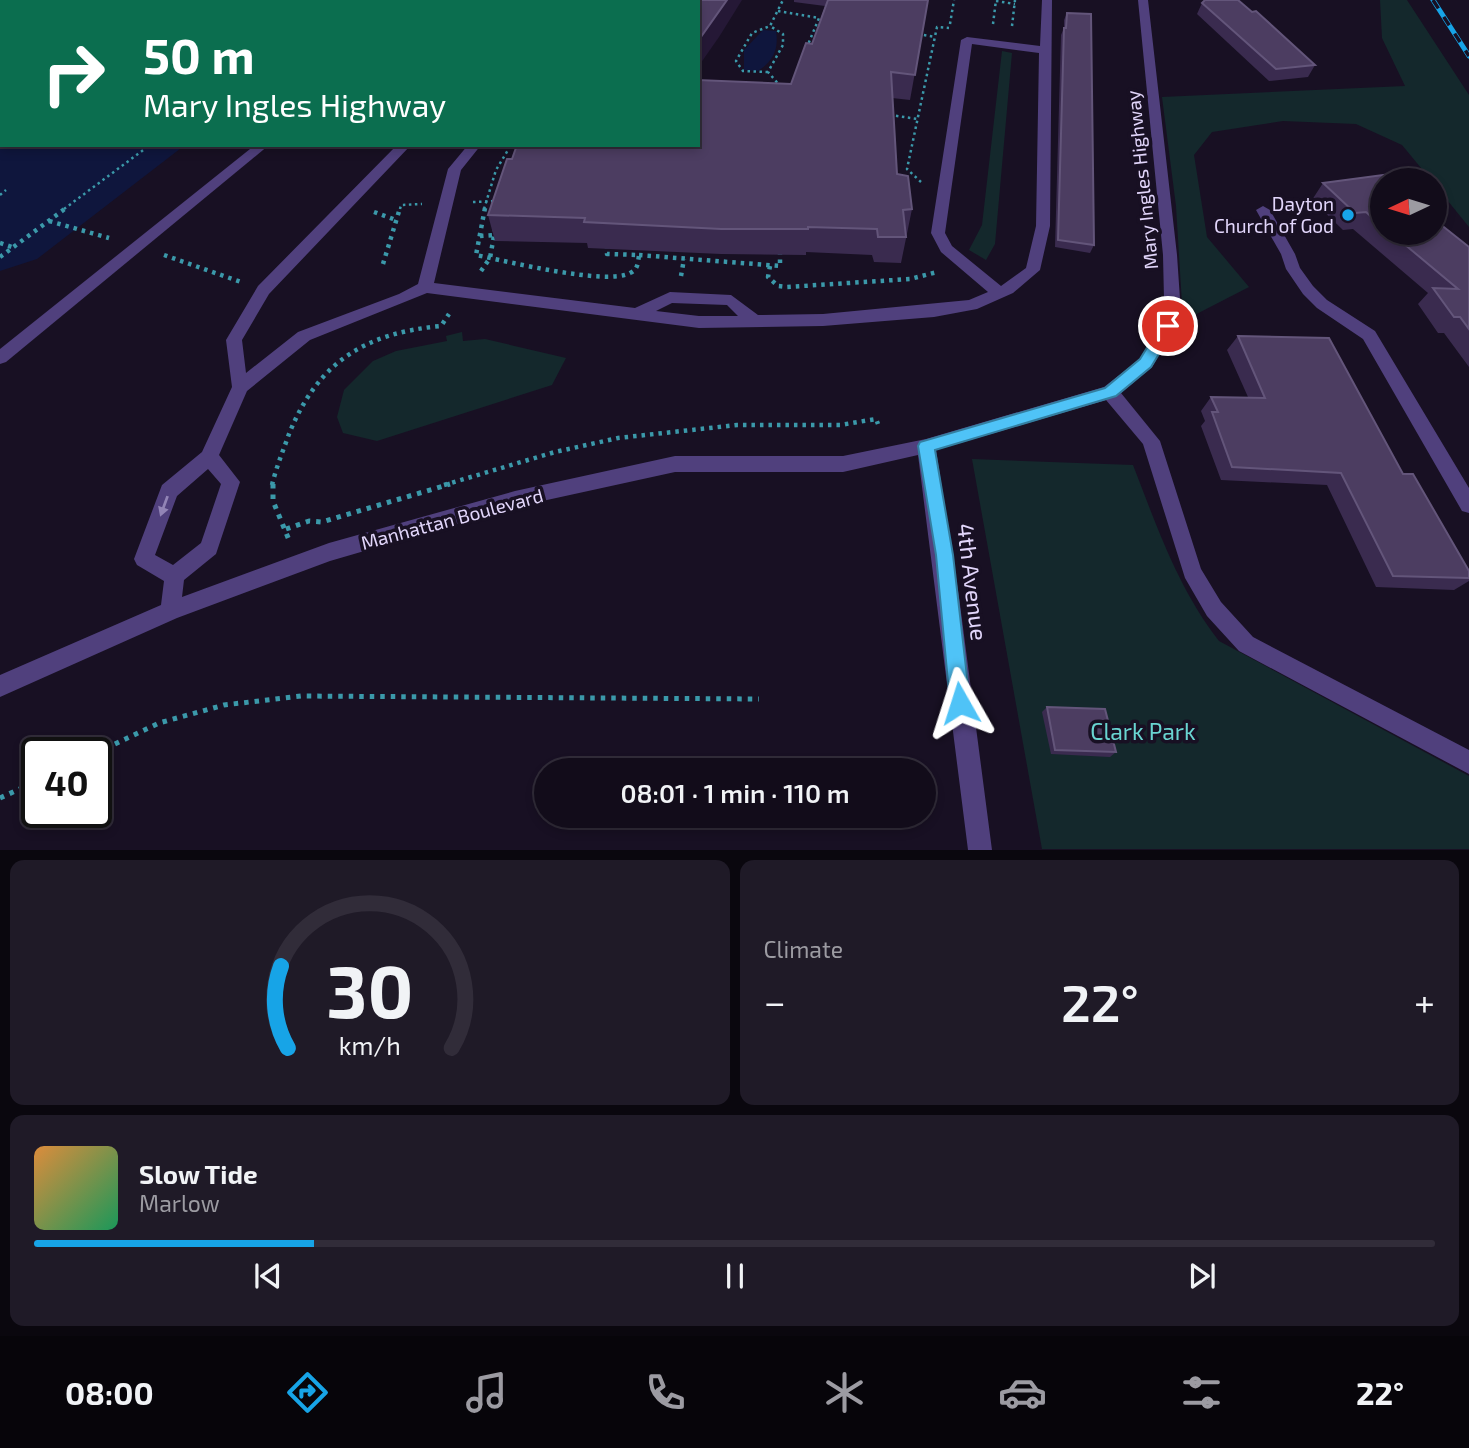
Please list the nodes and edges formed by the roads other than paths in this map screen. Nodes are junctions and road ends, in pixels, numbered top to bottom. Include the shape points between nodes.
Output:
1 (1047, 0) edge
2 (1143, 0) edge
3 (1045, 50) junction
4 (261, 147) edge
5 (403, 147) edge
6 (473, 147) edge
7 (1263, 210) dead end
8 (425, 287) junction
9 (999, 293) junction
10 (637, 314) junction
11 (754, 321) junction
12 (0, 358) edge
13 (240, 387) junction
14 (1110, 392) junction
15 (926, 446) junction
16 (209, 457) junction
17 (1469, 505) edge
18 (173, 576) junction
19 (171, 611) junction
20 (0, 686) edge
21 (1469, 762) edge
22 (981, 849) edge

1 - 3 street
2 - 14 street, Mary Ingles Highway via 1172,299 1168,326 1146,363
3 - 9 street via 1043,226 1033,270
3 - 9 street via 967,40 938,233 946,249
4 - 12 street
5 - 13 street via 263,290 234,340
6 - 8 street via 455,169
7 - 17 street via 1308,290 1369,335
8 - 10 street
8 - 13 street via 304,335
9 - 11 street via 934,311
10 - 11 street via 699,322
10 - 11 street via 670,298 731,300
13 - 16 street
14 - 15 street, Mary Ingles Highway
14 - 21 street via 1151,441 1192,572 1214,610 1247,644
15 - 19 street, Manhattan Boulevard via 843,464 675,464 515,499 330,552
15 - 22 street, 4th Avenue
16 - 18 street via 231,482 209,548
16 -> 18 street via 169,491 144,559
18 - 19 street
19 - 20 street, Manhattan Boulevard

